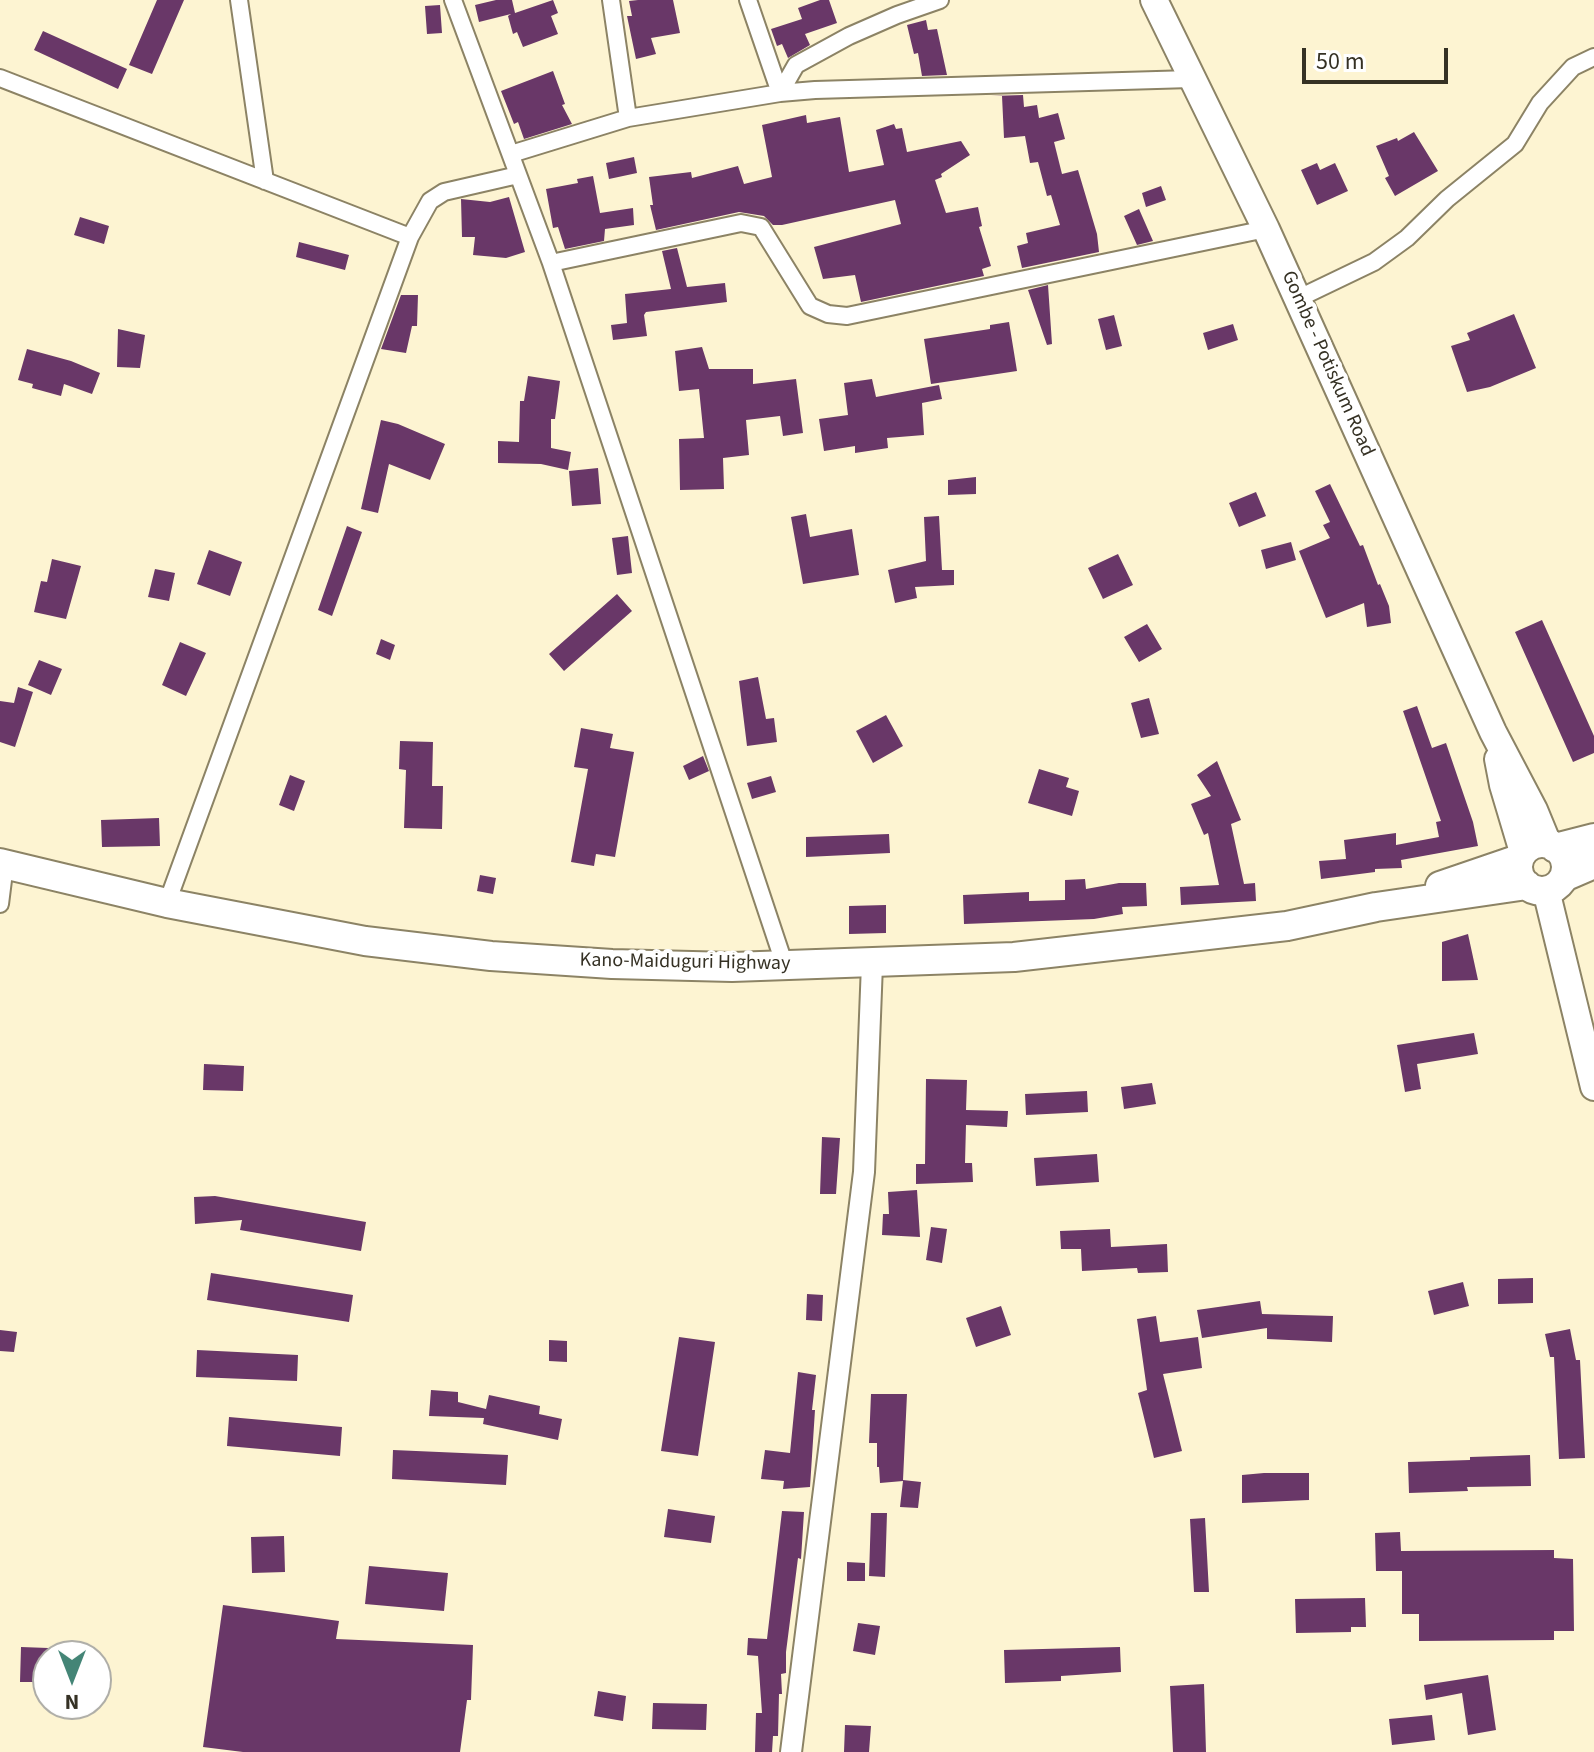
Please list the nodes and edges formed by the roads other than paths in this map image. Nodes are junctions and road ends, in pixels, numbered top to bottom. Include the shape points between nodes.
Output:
1 (239, 0) edge
2 (453, 0) edge
3 (611, 0) edge
4 (748, 0) edge
5 (940, 0) edge
6 (1154, 0) edge
7 (1594, 57) edge
8 (0, 78) edge
9 (1191, 79) junction
10 (780, 93) junction
11 (628, 118) junction
12 (511, 154) junction
13 (518, 175) junction
14 (265, 181) junction
15 (1266, 229) junction
16 (410, 237) junction
17 (551, 263) junction
18 (1297, 299) junction
19 (1594, 838) edge
20 (2, 863) edge
21 (1594, 864) edge
22 (1540, 865) junction
23 (167, 903) junction
24 (0, 904) edge
25 (872, 964) junction
26 (785, 966) junction
27 (1594, 1087) edge
28 (791, 1752) edge

1 - 14 street
2 - 12 street
3 - 11 street
4 - 10 street
5 - 10 street via 849,36 796,65
6 - 9 main road, Gombe - Potiskum Road
7 - 18 street via 1573,67 1540,103 1515,144 1407,238 1374,262
8 - 14 street
9 - 10 street
9 - 15 main road, Gombe - Potiskum Road
10 - 11 street
11 - 12 street
12 - 13 street
13 - 16 street via 444,192 430,201
13 - 17 street
14 - 16 street
15 - 17 street via 847,316 810,306 761,227 741,223
15 - 18 main road, Gombe - Potiskum Road
16 - 23 street
17 - 26 street
18 - 22 main road, Gombe - Potiskum Road via 1493,732 1534,810
19 - 22 highway, Kano-Maiduguri Highway
20 - 23 highway, Kano-Maiduguri Highway
20 - 24 street
21 - 22 highway, Kano-Maiduguri Highway
22 - 25 highway, Kano-Maiduguri Highway via 1287,926 1014,957
22 - 27 main road, Gombe - Potiskum Road
23 - 26 highway, Kano-Maiduguri Highway via 365,941 491,956
25 - 26 highway, Kano-Maiduguri Highway
25 - 28 street via 864,1172

